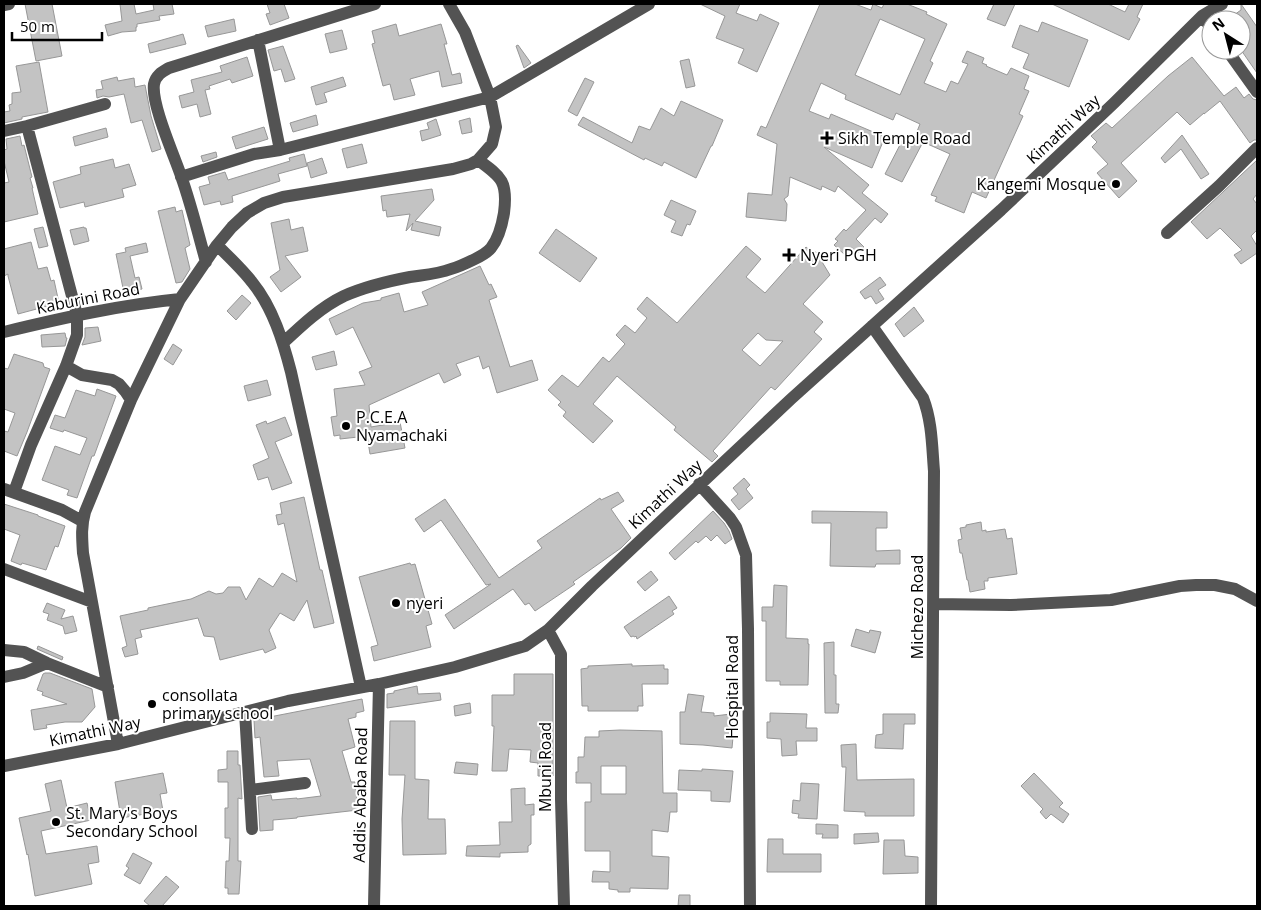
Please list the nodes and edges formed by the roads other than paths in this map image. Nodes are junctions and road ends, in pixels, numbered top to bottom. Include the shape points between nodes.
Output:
1 (9, 4) edge
2 (375, 4) edge
3 (448, 4) edge
4 (631, 4) edge
5 (649, 4) edge
6 (4, 5) edge
7 (1201, 17) edge
8 (607, 28) junction
9 (258, 40) junction
10 (1234, 60) edge
11 (1257, 92) edge
12 (490, 97) junction
13 (105, 104) dead end
14 (27, 126) junction
15 (4, 131) edge
16 (1257, 148) edge
17 (280, 150) junction
18 (478, 160) junction
19 (181, 176) junction
20 (1167, 233) dead end
21 (217, 245) junction
22 (206, 262) junction
23 (180, 299) junction
24 (77, 315) junction
25 (872, 326) junction
26 (4, 332) edge
27 (283, 343) junction
28 (66, 366) junction
29 (131, 400) junction
30 (699, 484) junction
31 (9, 490) edge
32 (82, 521) junction
33 (4, 569) edge
34 (1257, 600) edge
35 (92, 602) junction
36 (933, 604) junction
37 (548, 630) junction
38 (4, 650) edge
39 (47, 663) junction
40 (4, 677) edge
41 (379, 684) junction
42 (108, 686) junction
43 (361, 687) junction
44 (246, 712) junction
45 (118, 744) junction
46 (4, 766) edge
47 (305, 783) dead end
48 (250, 790) junction
49 (252, 829) dead end
50 (374, 906) edge
51 (564, 906) edge
52 (750, 906) edge
53 (930, 906) edge

1 - 6 street
2 - 9 street
3 - 12 street via 464,32
4 - 8 street
5 - 8 street
7 - 25 street, Kimathi Way via 1001,210
8 - 12 street
9 - 17 street
9 - 19 street via 169,68 158,75 154,84 155,97
10 - 11 street
12 - 17 street
12 - 18 street via 496,127 492,144
13 - 14 street
14 - 15 street
14 - 24 street
16 - 20 street
17 - 19 street via 254,154
18 - 21 street via 453,168 264,203 247,213
18 - 27 street via 500,178 506,198 499,235 490,249 449,270 407,278 342,297
19 - 22 street
21 - 22 street
21 - 27 street via 253,283
22 - 23 street
23 - 24 street, Kaburini Road
23 - 29 street
24 - 26 street, Kaburini Road
24 - 28 street via 77,335
25 - 30 street, Kimathi Way
25 - 36 street, Michezo Road via 923,398 928,411 934,471
27 - 43 street
28 - 29 street via 82,376 112,380 125,390
28 - 31 street
29 - 32 street
30 - 37 street, Kimathi Way
30 - 52 street, Hospital Road via 733,522 746,555
31 - 32 street
32 - 35 street via 83,553
33 - 35 street
34 - 36 street via 1235,589 1196,585 1111,600 1011,605
35 - 42 street
36 - 53 street, Michezo Road
37 - 41 street, Kimathi Way via 524,646 455,667
37 - 51 street, Mbuni Road via 561,654
38 - 39 street via 24,652
39 - 40 street
39 - 42 street
41 - 43 street, Kimathi Way
41 - 50 street, Addis Ababa Road
42 - 45 street
43 - 44 street, Kimathi Way
44 - 45 street, Kimathi Way
44 - 48 street
45 - 46 street, Kimathi Way
47 - 48 street
48 - 49 street

